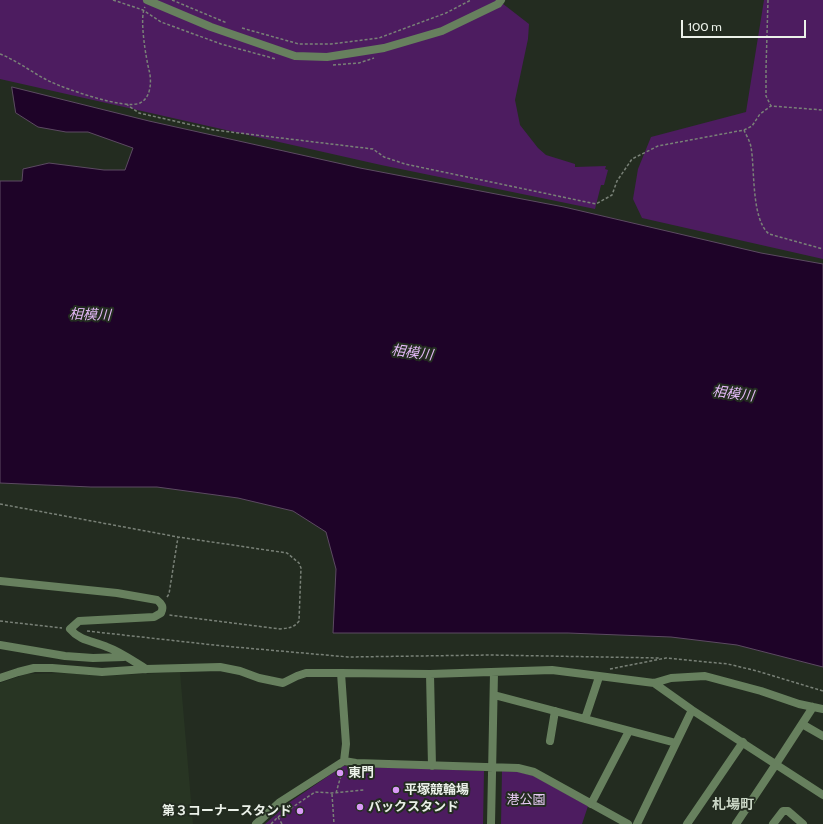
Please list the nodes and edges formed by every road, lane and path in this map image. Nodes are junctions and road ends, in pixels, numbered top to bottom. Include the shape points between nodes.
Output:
1 (113, 0) edge
2 (172, 0) edge
3 (471, 0) edge
4 (501, 0) edge
5 (768, 0) edge
6 (146, 3) edge
7 (143, 10) junction
8 (231, 25) dead end
9 (237, 27) dead end
10 (0, 54) edge
11 (379, 57) dead end
12 (282, 60) dead end
13 (326, 65) dead end
14 (126, 104) junction
15 (771, 106) junction
16 (823, 110) edge
17 (744, 130) junction
18 (823, 249) edge
19 (0, 504) edge
20 (178, 537) junction
21 (0, 581) edge
22 (161, 602) junction
23 (161, 613) junction
24 (0, 621) edge
25 (70, 629) junction
26 (84, 630) dead end
27 (0, 645) edge
28 (127, 657) junction
29 (660, 658) dead end
30 (146, 669) junction
31 (341, 673) junction
32 (494, 673) junction
33 (430, 674) junction
34 (599, 676) junction
35 (0, 678) edge
36 (654, 683) junction
37 (494, 695) junction
38 (813, 707) junction
39 (823, 709) edge
40 (692, 710) junction
41 (555, 711) junction
42 (586, 719) junction
43 (802, 724) junction
44 (629, 731) junction
45 (823, 736) edge
46 (550, 741) dead end
47 (743, 742) junction
48 (676, 743) junction
49 (776, 764) junction
50 (344, 765) junction
51 (432, 766) junction
52 (493, 766) junction
53 (364, 790) dead end
54 (332, 793) junction
55 (336, 793) junction
56 (823, 795) edge
57 (591, 804) junction
58 (278, 817) junction
59 (256, 824) edge
60 (271, 824) edge
61 (282, 824) edge
62 (334, 824) edge
63 (491, 824) edge
64 (628, 824) edge
65 (637, 824) edge
66 (687, 824) edge
67 (736, 824) edge
68 (773, 824) edge
69 (803, 824) edge

1 - 7 path
2 - 8 path
3 - 9 path via 446,13 379,38 331,44 299,44
4 - 6 street via 498,4 442,31 384,48 327,58 295,56
5 - 15 path via 766,96
6 - 7 path
7 - 12 path via 161,22 220,44
7 - 14 path via 143,31 151,85 146,97 139,104
10 - 14 path via 73,92
11 - 13 path via 359,63
14 - 17 path via 139,113 214,130 373,149 384,158 405,164 596,204 612,195 617,181 632,159 658,146
15 - 16 path
15 - 17 path via 760,114 752,126
17 - 18 path via 751,146 757,210 763,229 769,234
19 - 20 path
20 - 22 path via 169,594
20 - 23 path via 287,554 299,563 301,568 299,620 296,625 280,629
21 - 22 street via 117,593
22 - 23 street
23 - 25 street via 154,617 79,621
24 - 25 path
25 - 28 street via 76,636
26 - 29 path via 348,657 490,655
27 - 28 street via 64,656
28 - 30 street
30 - 31 street via 220,667 284,683 306,673
30 - 35 street via 102,672 34,668
31 - 33 street
31 - 50 street via 346,744
32 - 33 street
32 - 34 street via 552,670
32 - 37 street
33 - 51 street
34 - 36 street
34 - 42 street
36 - 38 street via 671,678 705,676
36 - 40 street
37 - 41 street
37 - 52 street
38 - 39 street
38 - 43 street
40 - 47 street
40 - 48 street
41 - 42 street
41 - 46 street
42 - 44 street
43 - 45 street
43 - 49 street
44 - 48 street
44 - 57 street
47 - 49 street
47 - 66 street
48 - 65 street
49 - 56 street
49 - 67 street
50 - 51 street via 356,763
50 - 55 path
50 - 59 street via 280,802
51 - 52 street
52 - 57 street via 534,772
52 - 63 street
53 - 55 path
54 - 55 path
54 - 58 path via 315,792
54 - 62 path
57 - 64 street
58 - 60 path
58 - 61 path
68 - 69 street via 783,811 788,811

